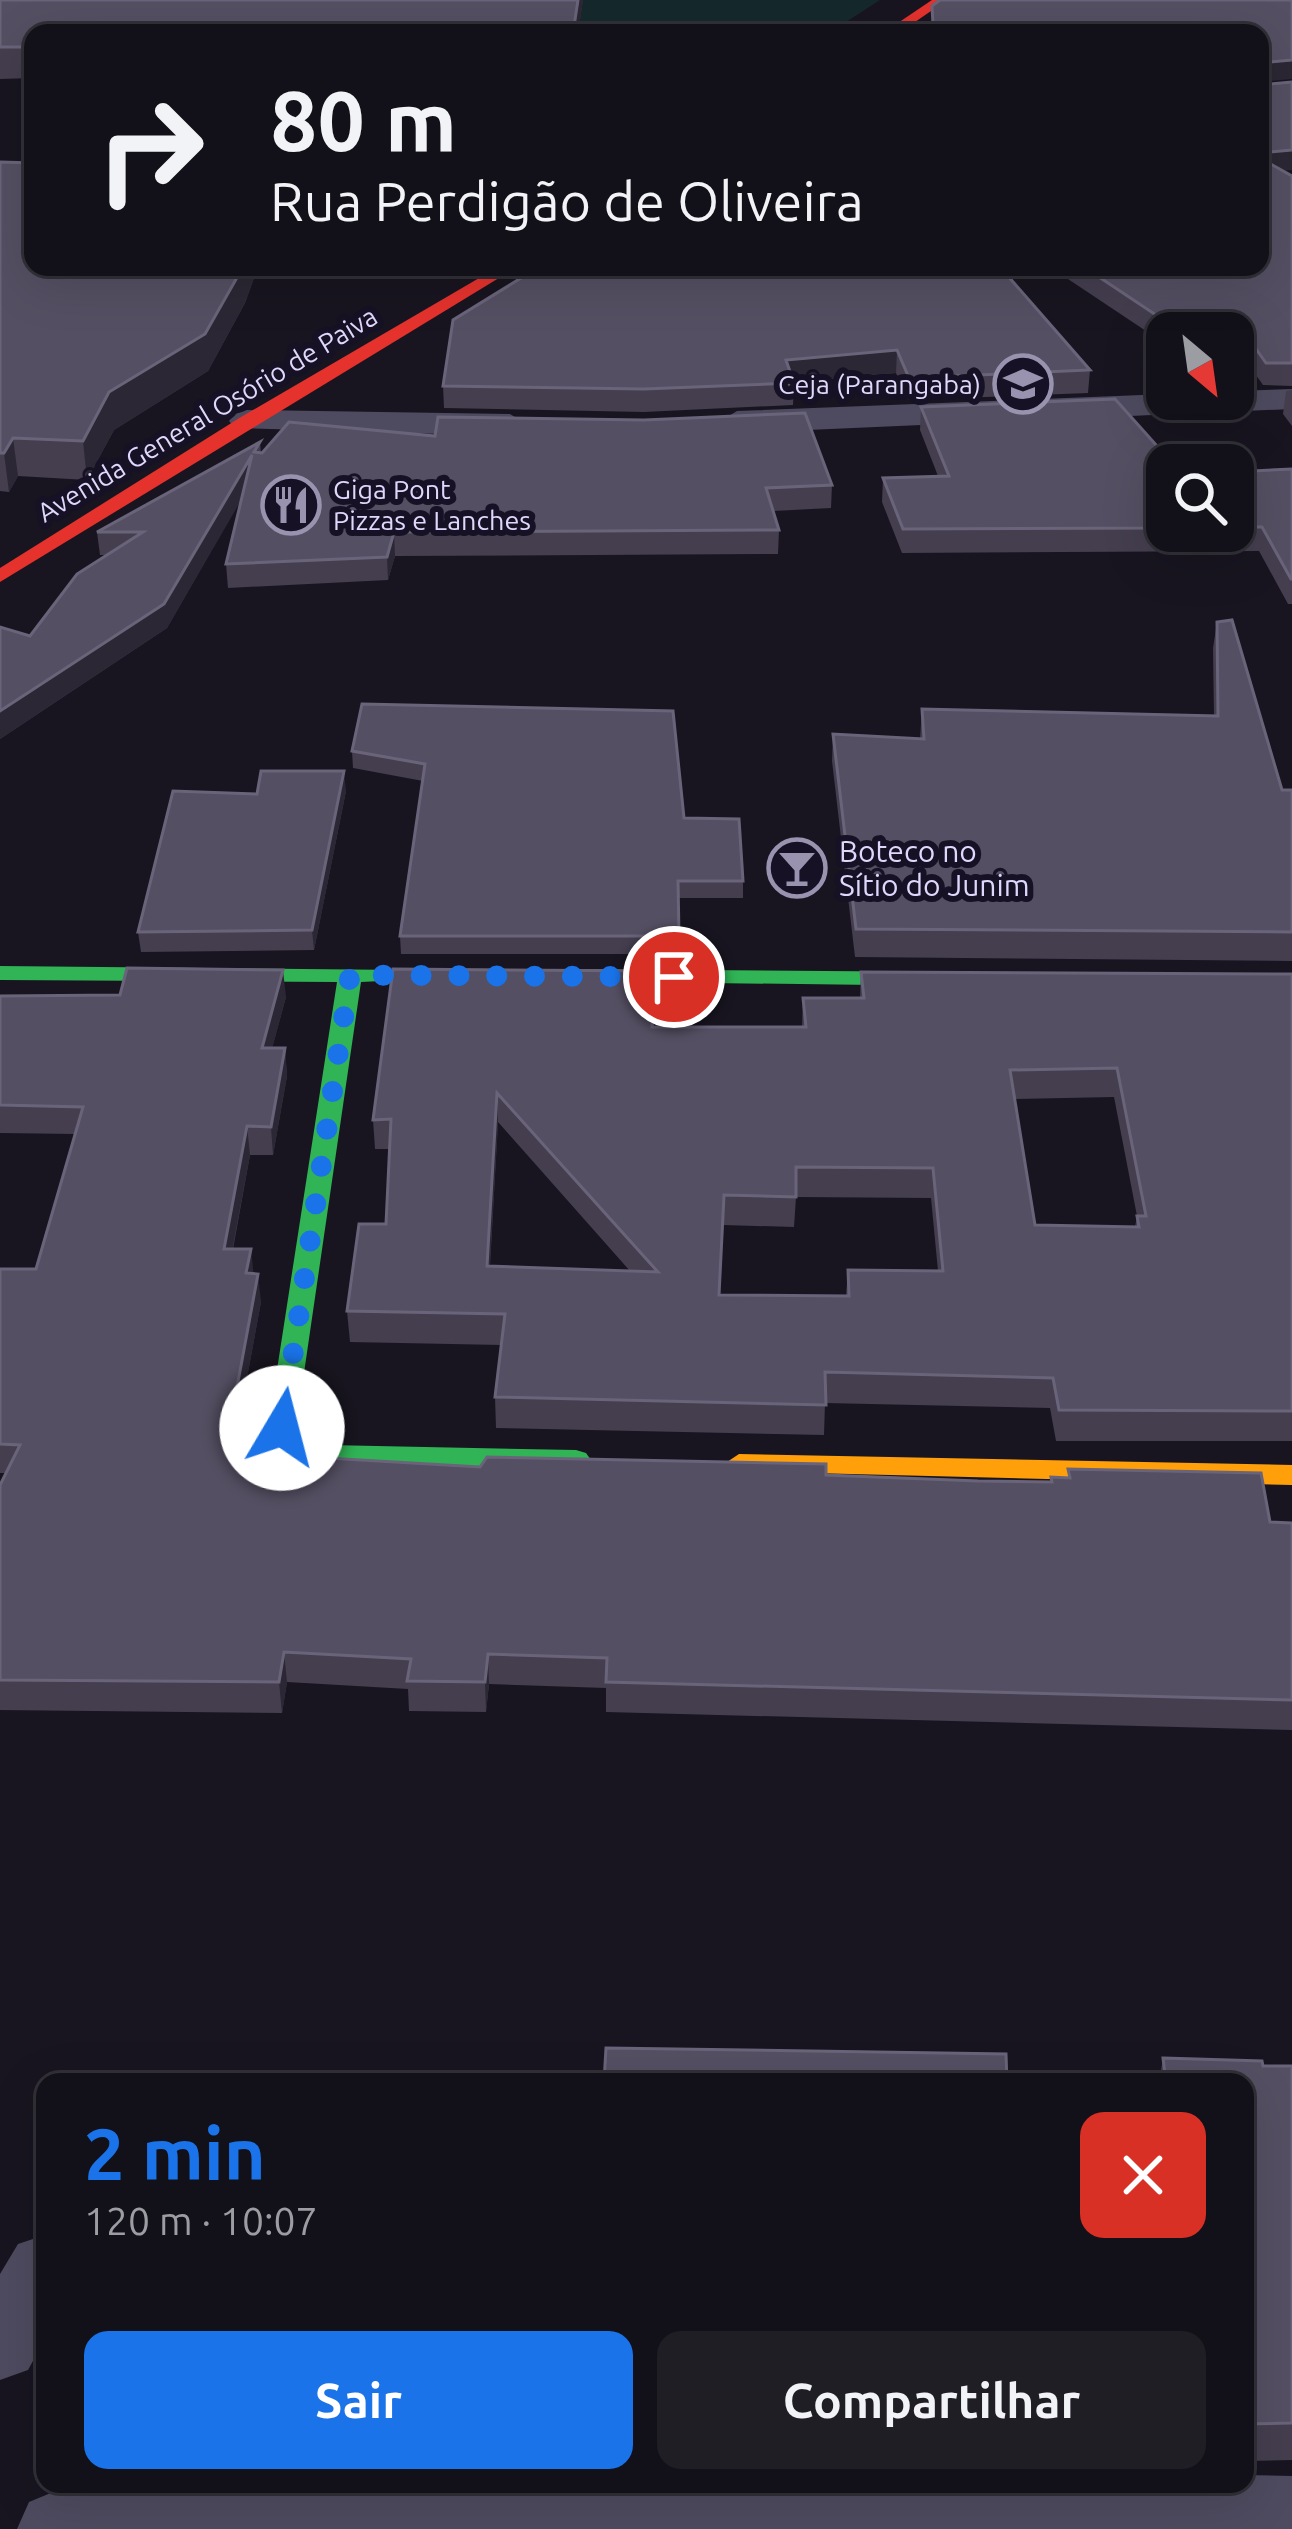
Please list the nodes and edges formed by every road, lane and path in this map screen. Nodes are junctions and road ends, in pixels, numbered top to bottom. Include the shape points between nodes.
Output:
1 (941, 0) edge
2 (904, 24) edge
3 (493, 276) edge
4 (1292, 399) edge
5 (247, 421) junction
6 (708, 424) edge
7 (549, 425) edge
8 (0, 576) edge
9 (0, 973) edge
10 (350, 975) junction
11 (420, 975) edge
12 (535, 976) edge
13 (982, 980) edge
14 (610, 1461) edge
15 (704, 1463) edge
16 (1292, 1475) edge
17 (36, 2283) edge
18 (0, 2345) edge
19 (1292, 2514) edge
20 (58, 2529) edge

1 - 2 street
3 - 5 street, Avenida General Osório de Paiva
4 - 6 street
5 - 7 street
5 - 8 street, Avenida General Osório de Paiva
9 - 10 street
10 - 11 street
10 - 14 street via 282,1428 296,1450
12 - 13 street
15 - 16 street
17 - 18 street
19 - 20 street via 964,2511

